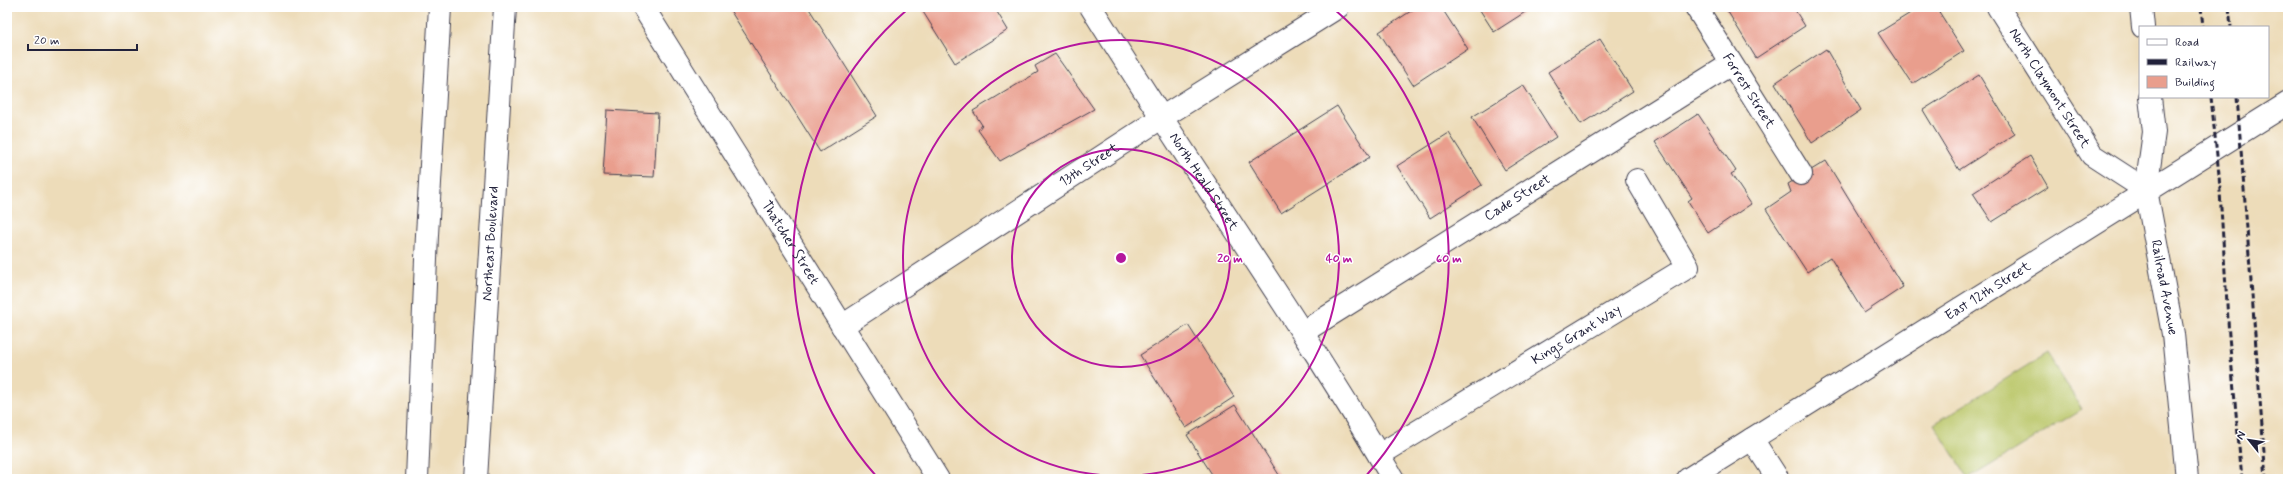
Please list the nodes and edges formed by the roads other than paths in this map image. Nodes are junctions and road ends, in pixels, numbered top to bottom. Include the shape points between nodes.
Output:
1 (440, 7) edge
2 (505, 7) edge
3 (643, 7) edge
4 (1091, 7) edge
5 (1338, 7) edge
6 (1696, 7) edge
7 (1998, 7) edge
8 (2142, 7) edge
9 (2143, 26) edge
10 (1731, 64) junction
11 (2150, 98) edge
12 (2288, 103) edge
13 (1160, 118) junction
14 (1801, 174) dead end
15 (1637, 180) dead end
16 (2146, 190) junction
17 (842, 326) junction
18 (1303, 332) junction
19 (1752, 439) junction
20 (1379, 455) junction
21 (417, 479) edge
22 (476, 479) edge
23 (938, 479) edge
24 (1393, 479) edge
25 (1688, 479) edge
26 (1778, 479) edge
27 (2187, 479) edge

1 - 21 street
2 - 22 street, Northeast Boulevard
3 - 17 street, Thatcher Street
4 - 13 street, North Heald Street
5 - 13 street, 13th Street
6 - 10 street, Forrest Street
7 - 16 street, North Claymont Street via 2092,155
8 - 9 street
10 - 14 street, Forrest Street
10 - 18 street, Cade Street
11 - 16 street, Railroad Avenue via 2154,132
12 - 16 street, East 12th Street
13 - 17 street, 13th Street
13 - 18 street, North Heald Street
15 - 20 street, Kings Grant Way via 1688,267
16 - 19 street, East 12th Street
16 - 27 street, Railroad Avenue via 2173,334
17 - 23 street, Thatcher Street
18 - 20 street, North Heald Street
19 - 25 street, East 12th Street
19 - 26 street
20 - 24 street, North Heald Street

